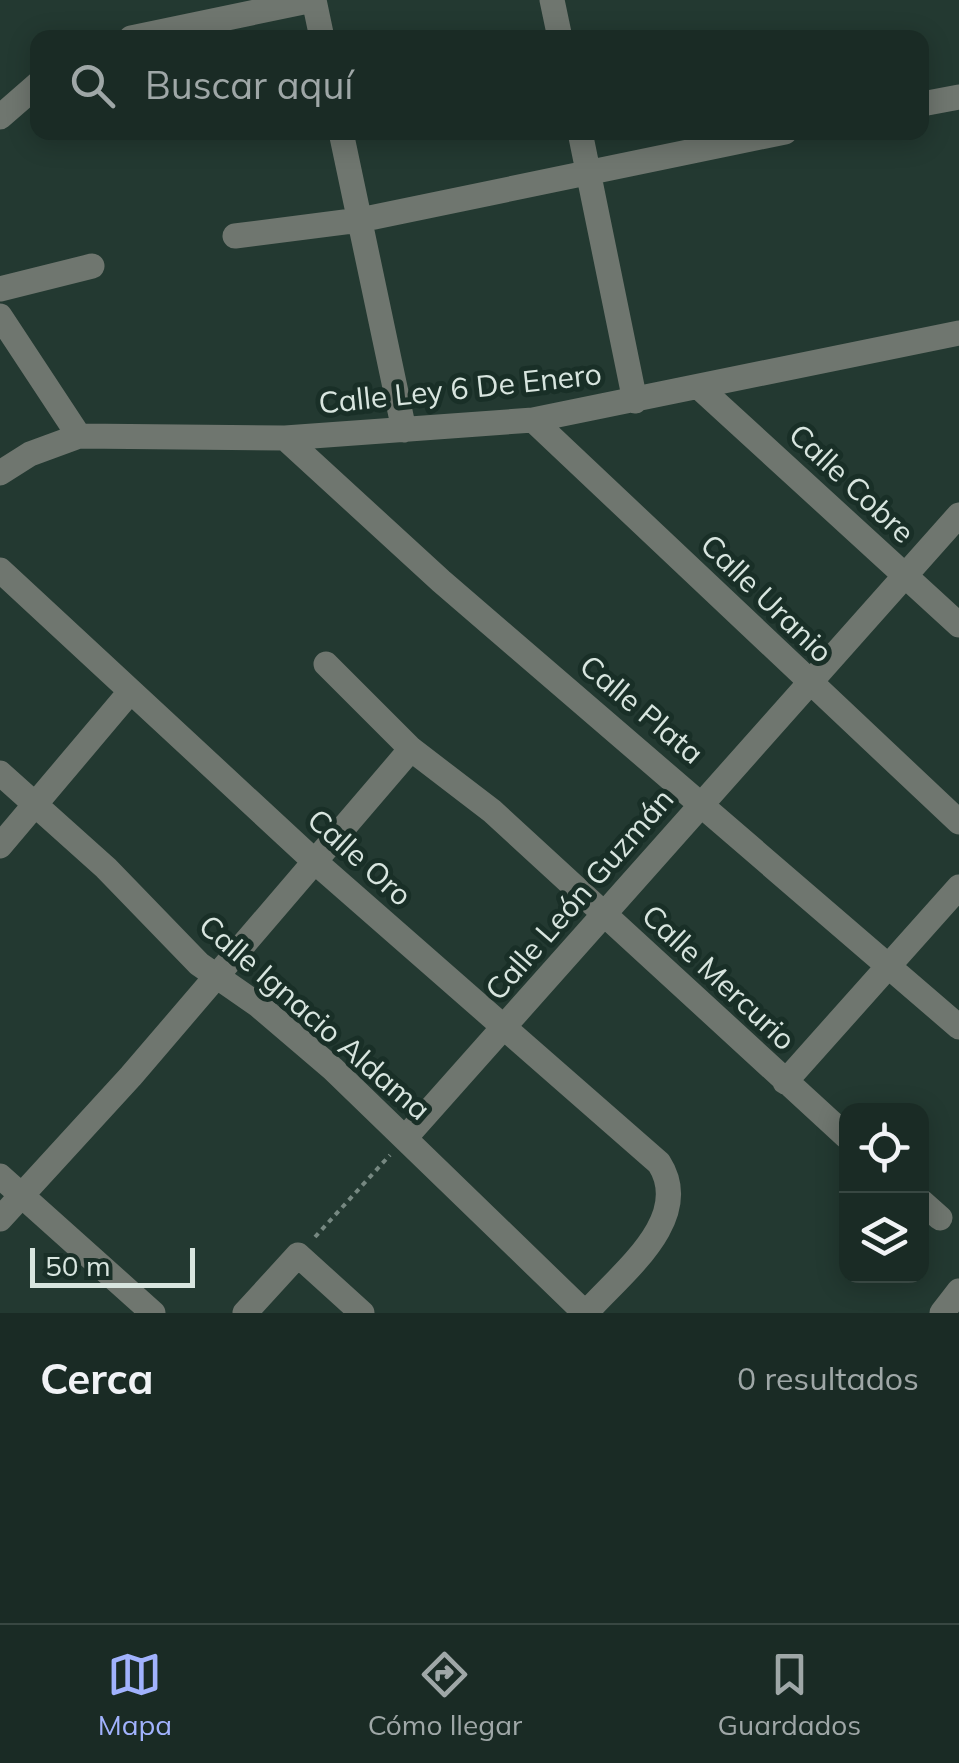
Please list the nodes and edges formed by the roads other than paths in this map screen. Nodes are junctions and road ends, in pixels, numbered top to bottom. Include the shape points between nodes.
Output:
1 (314, 0) edge
2 (552, 0) edge
3 (170, 30) edge
4 (320, 30) edge
5 (558, 30) edge
6 (30, 91) edge
7 (959, 97) edge
8 (929, 103) edge
9 (0, 117) edge
10 (344, 140) edge
11 (582, 140) edge
12 (747, 140) edge
13 (588, 173) junction
14 (360, 220) junction
15 (235, 236) dead end
16 (92, 266) dead end
17 (0, 289) edge
18 (0, 316) edge
19 (959, 333) edge
20 (700, 388) junction
21 (636, 401) junction
22 (533, 420) junction
23 (404, 430) junction
24 (80, 436) junction
25 (285, 438) junction
26 (0, 473) edge
27 (959, 515) edge
28 (0, 570) edge
29 (904, 574) junction
30 (959, 625) edge
31 (326, 664) dead end
32 (808, 683) junction
33 (130, 692) junction
34 (411, 749) junction
35 (0, 773) edge
36 (703, 803) junction
37 (33, 804) junction
38 (959, 822) edge
39 (0, 846) edge
40 (314, 860) junction
41 (959, 887) edge
42 (604, 914) junction
43 (889, 964) junction
44 (216, 977) junction
45 (959, 1027) edge
46 (504, 1028) junction
47 (784, 1082) junction
48 (839, 1130) edge
49 (406, 1138) junction
50 (0, 1176) edge
51 (22, 1196) junction
52 (0, 1219) edge
53 (959, 1291) edge
54 (153, 1313) edge
55 (245, 1313) edge
56 (362, 1313) edge
57 (585, 1313) edge
58 (942, 1313) edge

1 - 3 street
1 - 4 street
2 - 5 street
6 - 9 street
7 - 8 street
10 - 14 street
11 - 13 street
12 - 13 street
13 - 14 street
13 - 21 street
14 - 15 street
14 - 23 street
16 - 17 street
18 - 24 street
19 - 20 street, Calle Ley 6 De Enero
20 - 21 street, Calle Ley 6 De Enero
20 - 29 street, Calle Cobre
21 - 22 street, Calle Ley 6 De Enero
22 - 23 street, Calle Ley 6 De Enero
22 - 32 street, Calle Uranio
23 - 25 street, Calle Ley 6 De Enero
24 - 25 street, Calle Ley 6 De Enero
24 - 26 street
25 - 36 street, Calle Plata via 441,581
27 - 29 street, Calle León Guzmán
28 - 33 street, Calle Oro
29 - 30 street, Calle Cobre
29 - 32 street, Calle León Guzmán
31 - 34 street, Calle Mercurio
32 - 36 street, Calle León Guzmán
32 - 38 street, Calle Uranio
33 - 37 street
33 - 40 street, Calle Oro
34 - 40 street
34 - 42 street, Calle Mercurio via 492,811
35 - 37 street, Calle Ignacio Aldama
36 - 42 street, Calle León Guzmán
36 - 43 street, Calle Plata
37 - 39 street
37 - 44 street, Calle Ignacio Aldama
40 - 44 street
40 - 46 street, Calle Oro
41 - 43 street
42 - 46 street, Calle León Guzmán
42 - 47 street, Calle Mercurio
43 - 45 street, Calle Plata
43 - 47 street
44 - 49 street, Calle Ignacio Aldama via 258,1005
44 - 51 street
46 - 49 street, Calle León Guzmán
46 - 57 street, Calle Oro via 660,1163 672,1192 658,1231
47 - 48 street, Calle Mercurio
49 - 57 street, Calle Ignacio Aldama
50 - 51 street
51 - 52 street
51 - 54 street
53 - 58 street
55 - 56 street via 298,1255

